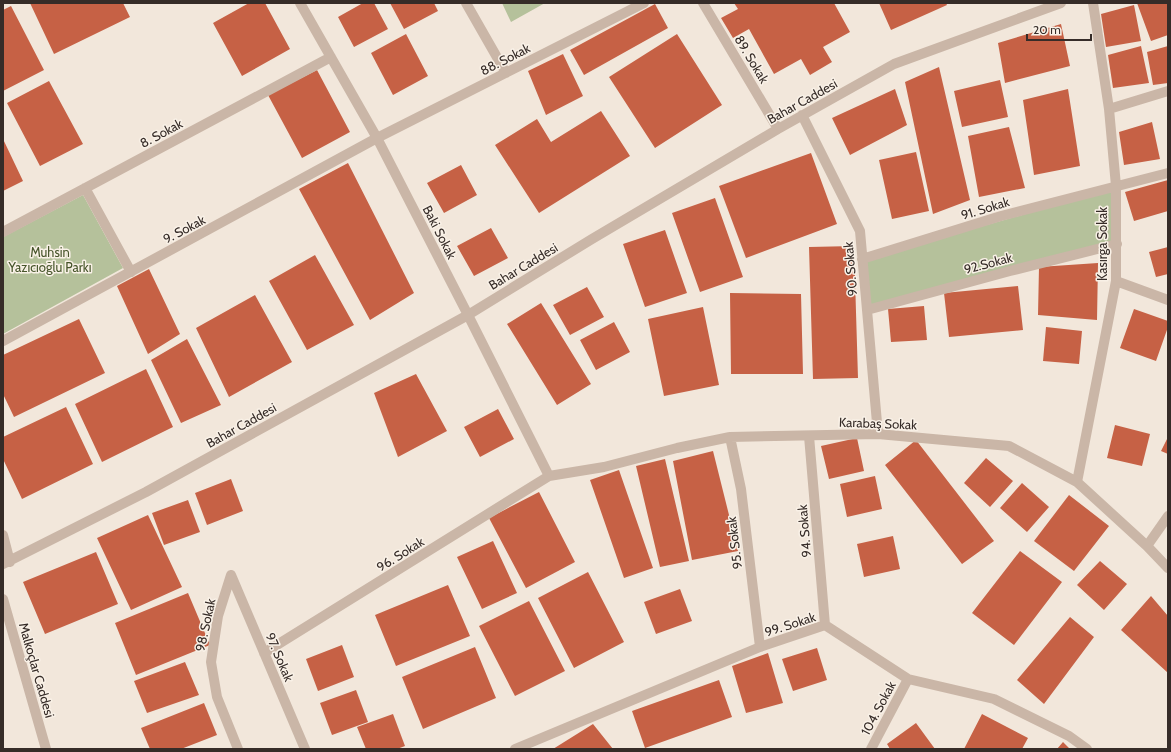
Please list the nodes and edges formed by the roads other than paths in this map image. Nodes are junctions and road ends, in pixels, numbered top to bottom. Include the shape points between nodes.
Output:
1 (300, 3) edge
2 (466, 3) edge
3 (644, 3) edge
4 (703, 3) edge
5 (1061, 3) edge
6 (1093, 3) edge
7 (331, 57) junction
8 (506, 73) junction
9 (1168, 91) edge
10 (1109, 109) junction
11 (802, 115) junction
12 (778, 129) junction
13 (377, 138) junction
14 (1168, 173) edge
15 (1116, 186) junction
16 (85, 188) junction
17 (3, 232) edge
18 (1117, 244) junction
19 (862, 259) junction
20 (131, 272) junction
21 (1116, 281) junction
22 (1168, 300) edge
23 (867, 310) junction
24 (468, 315) junction
25 (3, 341) edge
26 (878, 434) junction
27 (809, 436) junction
28 (730, 437) junction
29 (549, 476) junction
30 (1077, 482) junction
31 (1168, 516) edge
32 (3, 535) edge
33 (1148, 546) junction
34 (6, 563) edge
35 (1168, 568) edge
36 (231, 575) joint
37 (3, 599) edge
38 (825, 625) junction
39 (760, 647) junction
40 (264, 653) junction
41 (908, 679) junction
42 (46, 749) edge
43 (238, 749) edge
44 (305, 749) edge
45 (516, 749) edge
46 (871, 749) edge
47 (1087, 749) edge

1 - 7 street, Baki Sokak
2 - 8 street
3 - 8 street, 88. Sokak
4 - 12 street, 89. Sokak
5 - 11 street, Bahar Caddesi via 894,64
6 - 10 street, Kasırga Sokak
7 - 13 street, Baki Sokak
7 - 16 street, 8. Sokak
8 - 13 street, 88. Sokak
9 - 10 street
10 - 15 street, Kasırga Sokak
11 - 12 street, Bahar Caddesi
11 - 19 street, 90. Sokak via 860,231
12 - 24 street, Bahar Caddesi
13 - 20 street, 9. Sokak
13 - 24 street, Baki Sokak
14 - 15 street, 91. Sokak
15 - 18 street, Kasırga Sokak
15 - 19 street, 91. Sokak via 1001,216
16 - 17 street, 8. Sokak
16 - 20 street
18 - 21 street, Kasırga Sokak
18 - 23 street, 92.Sokak
19 - 23 street, 90. Sokak
20 - 25 street, 9. Sokak
21 - 22 street
21 - 30 street, Kasırga Sokak
23 - 26 street, 90. Sokak
24 - 29 street, Baki Sokak
24 - 34 street, Bahar Caddesi via 146,492
26 - 27 street, Karabaş Sokak
26 - 30 street, Karabaş Sokak via 1009,446
27 - 28 street, Karabaş Sokak
27 - 38 street, 94. Sokak
28 - 29 street, Karabaş Sokak via 604,467
28 - 39 street, 95. Sokak via 741,489
29 - 40 street, 96. Sokak
30 - 33 street, Karabaş Sokak
31 - 33 street
32 - 34 street
33 - 35 street, Karabaş Sokak
36 - 40 street, 97. Sokak
36 - 43 street, 98. Sokak via 218,616 211,662 217,697
37 - 42 street, Malkoçlar Caddesi
38 - 39 street, 99. Sokak
38 - 41 street, 99. Sokak
39 - 45 street, 99. Sokak
40 - 44 street, 97. Sokak
41 - 46 street, 104. Sokak
41 - 47 street, 99. Sokak via 994,699 1069,736

